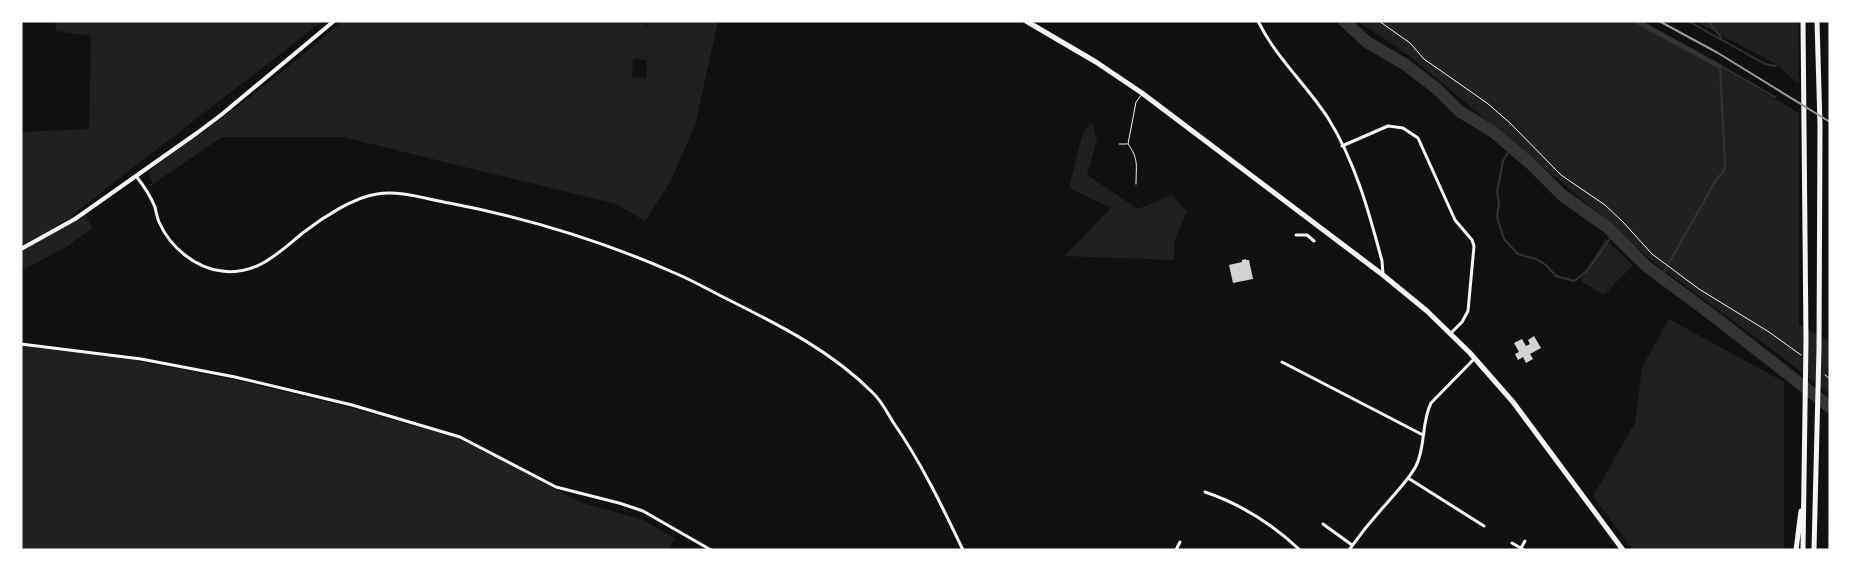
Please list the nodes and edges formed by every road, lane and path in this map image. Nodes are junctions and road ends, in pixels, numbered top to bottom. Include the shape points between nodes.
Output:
1 (334, 21) edge
2 (1026, 21) edge
3 (1258, 21) edge
4 (1379, 21) edge
5 (1803, 21) edge
6 (1817, 21) edge
7 (1142, 93) junction
8 (1119, 144) dead end
9 (1128, 144) junction
10 (1342, 146) junction
11 (136, 176) junction
12 (1136, 184) dead end
13 (1296, 235) dead end
14 (1314, 241) dead end
15 (21, 249) edge
16 (1383, 275) junction
17 (1451, 333) junction
18 (21, 344) edge
19 (1803, 356) dead end
20 (1474, 358) junction
21 (1282, 362) dead end
22 (1823, 374) dead end
23 (1830, 379) edge
24 (1423, 435) junction
25 (1408, 478) junction
26 (1804, 485) junction
27 (1205, 492) dead end
28 (1323, 524) dead end
29 (1484, 526) dead end
30 (1525, 541) dead end
31 (1180, 542) dead end
32 (1512, 543) dead end
33 (1352, 545) junction
34 (1523, 549) edge
35 (712, 550) edge
36 (963, 550) edge
37 (1176, 550) edge
38 (1300, 550) edge
39 (1349, 550) edge
40 (1623, 550) edge
41 (1796, 550) edge
42 (1803, 550) edge
43 (1814, 550) edge

1 - 11 street via 222,115
2 - 7 highway
3 - 10 street via 1276,52 1328,118
4 - 19 path via 1410,43 1424,58 1487,102 1562,175 1611,211 1652,254 1699,289
5 - 26 highway
6 - 43 highway via 1820,124
7 - 9 lane via 1136,102
7 - 16 highway
8 - 9 lane
9 - 12 lane via 1137,160
10 - 16 street via 1366,204
10 - 17 street via 1388,126 1404,128 1418,138 1455,220 1474,246 1468,310
11 - 15 street via 76,219
11 - 36 street via 148,191 159,222 173,243 195,262 220,271 238,272 265,263 348,204 383,193 492,211 533,222 600,243 680,275 791,331 838,362 874,394 929,479
13 - 14 street via 1306,235
16 - 17 highway
17 - 20 highway
18 - 35 street via 140,359 235,377 460,437 556,487 643,511
20 - 24 street via 1431,403 1426,411
20 - 40 highway via 1513,402
21 - 24 street
22 - 23 path
24 - 25 street via 1418,459
25 - 29 street
25 - 33 street
26 - 41 highway
26 - 42 highway
27 - 38 street via 1250,512
28 - 33 street
30 - 34 street
31 - 37 street
32 - 34 street
33 - 39 street

